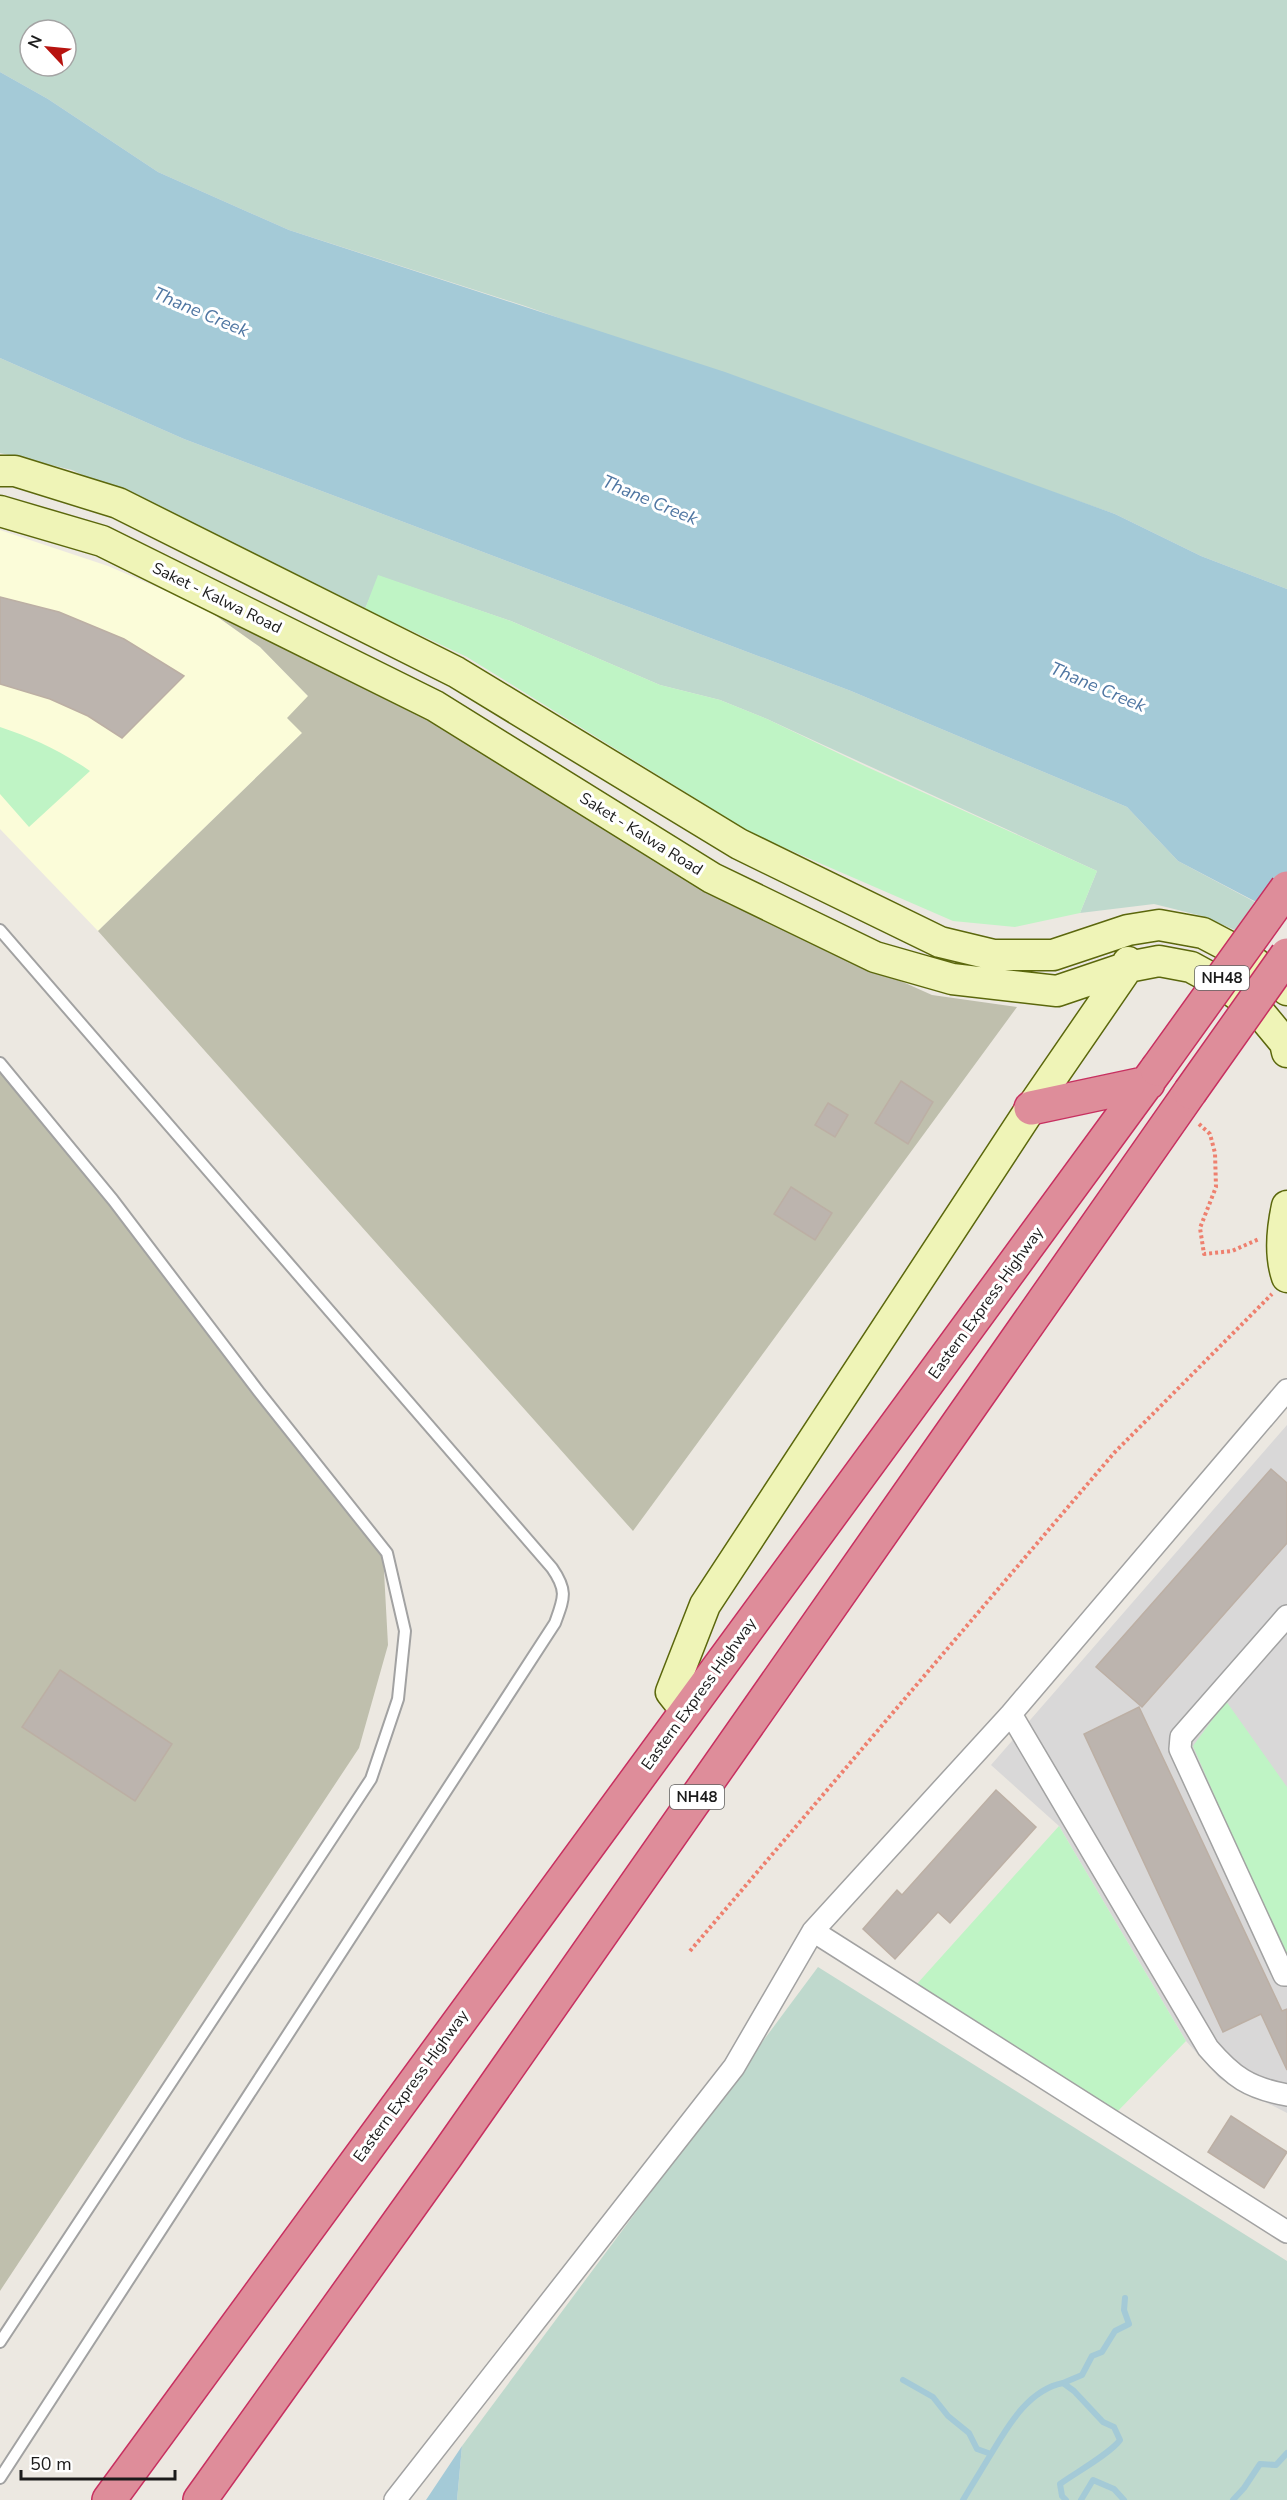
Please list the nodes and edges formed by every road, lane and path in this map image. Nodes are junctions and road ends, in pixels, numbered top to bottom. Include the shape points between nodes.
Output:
1 (0, 471) edge
2 (0, 511) edge
3 (483, 688) junction
4 (462, 722) junction
5 (1287, 888) edge
6 (0, 930) edge
7 (1128, 930) junction
8 (1287, 955) edge
9 (1128, 967) junction
10 (993, 969) junction
11 (1287, 990) edge
12 (1287, 1052) edge
13 (0, 1063) edge
14 (1153, 1076) junction
15 (1185, 1099) junction
16 (1031, 1108) junction
17 (1284, 1217) edge
18 (1283, 1281) edge
19 (1287, 1390) edge
20 (1287, 1616) edge
21 (686, 1712) junction
22 (1011, 1714) junction
23 (813, 1931) junction
24 (690, 1951) dead end
25 (1287, 1975) edge
26 (1287, 2095) edge
27 (1287, 2232) edge
28 (0, 2342) edge
29 (0, 2478) edge
30 (108, 2500) edge
31 (200, 2500) edge
32 (395, 2500) edge

1 - 3 main road, Saket - Kalwa Road via 15,471 118,502
2 - 4 main road, Saket - Kalwa Road via 102,541
3 - 4 main road
3 - 10 main road, Saket - Kalwa Road via 739,843
4 - 10 main road, Saket - Kalwa Road via 712,878 875,957 952,979
5 - 14 highway, Eastern Express Highway / NH48, bridge
6 - 29 lane via 552,1568 563,1583 563,1602 549,1633
7 - 9 main road
7 - 10 main road, Saket - Kalwa Road via 1053,955
7 - 11 main road, Saket - Kalwa Road via 1159,925 1203,933 1243,954
8 - 15 highway, NH48, bridge
9 - 10 main road, Saket - Kalwa Road via 1057,991
9 - 12 main road, Saket - Kalwa Road via 1159,961 1191,967 1256,1008 1285,1043
9 - 16 main road
13 - 28 lane via 113,1200 387,1552 405,1631 398,1699 371,1779
14 - 16 highway
14 - 21 highway, Eastern Express Highway / NH48
15 - 17 path via 1210,1134 1215,1153 1216,1187 1200,1228 1204,1254 1232,1251
15 - 31 highway, NH48 via 453,2146
16 - 21 main road via 705,1605 671,1692
17 - 18 main road
18 - 24 path via 1114,1453
19 - 22 street
20 - 25 street via 1181,1737 1180,1749
21 - 30 highway, Eastern Express Highway / NH48
22 - 23 street
22 - 26 street via 1208,2048 1229,2073 1265,2091
23 - 27 street
23 - 32 street via 734,2067

